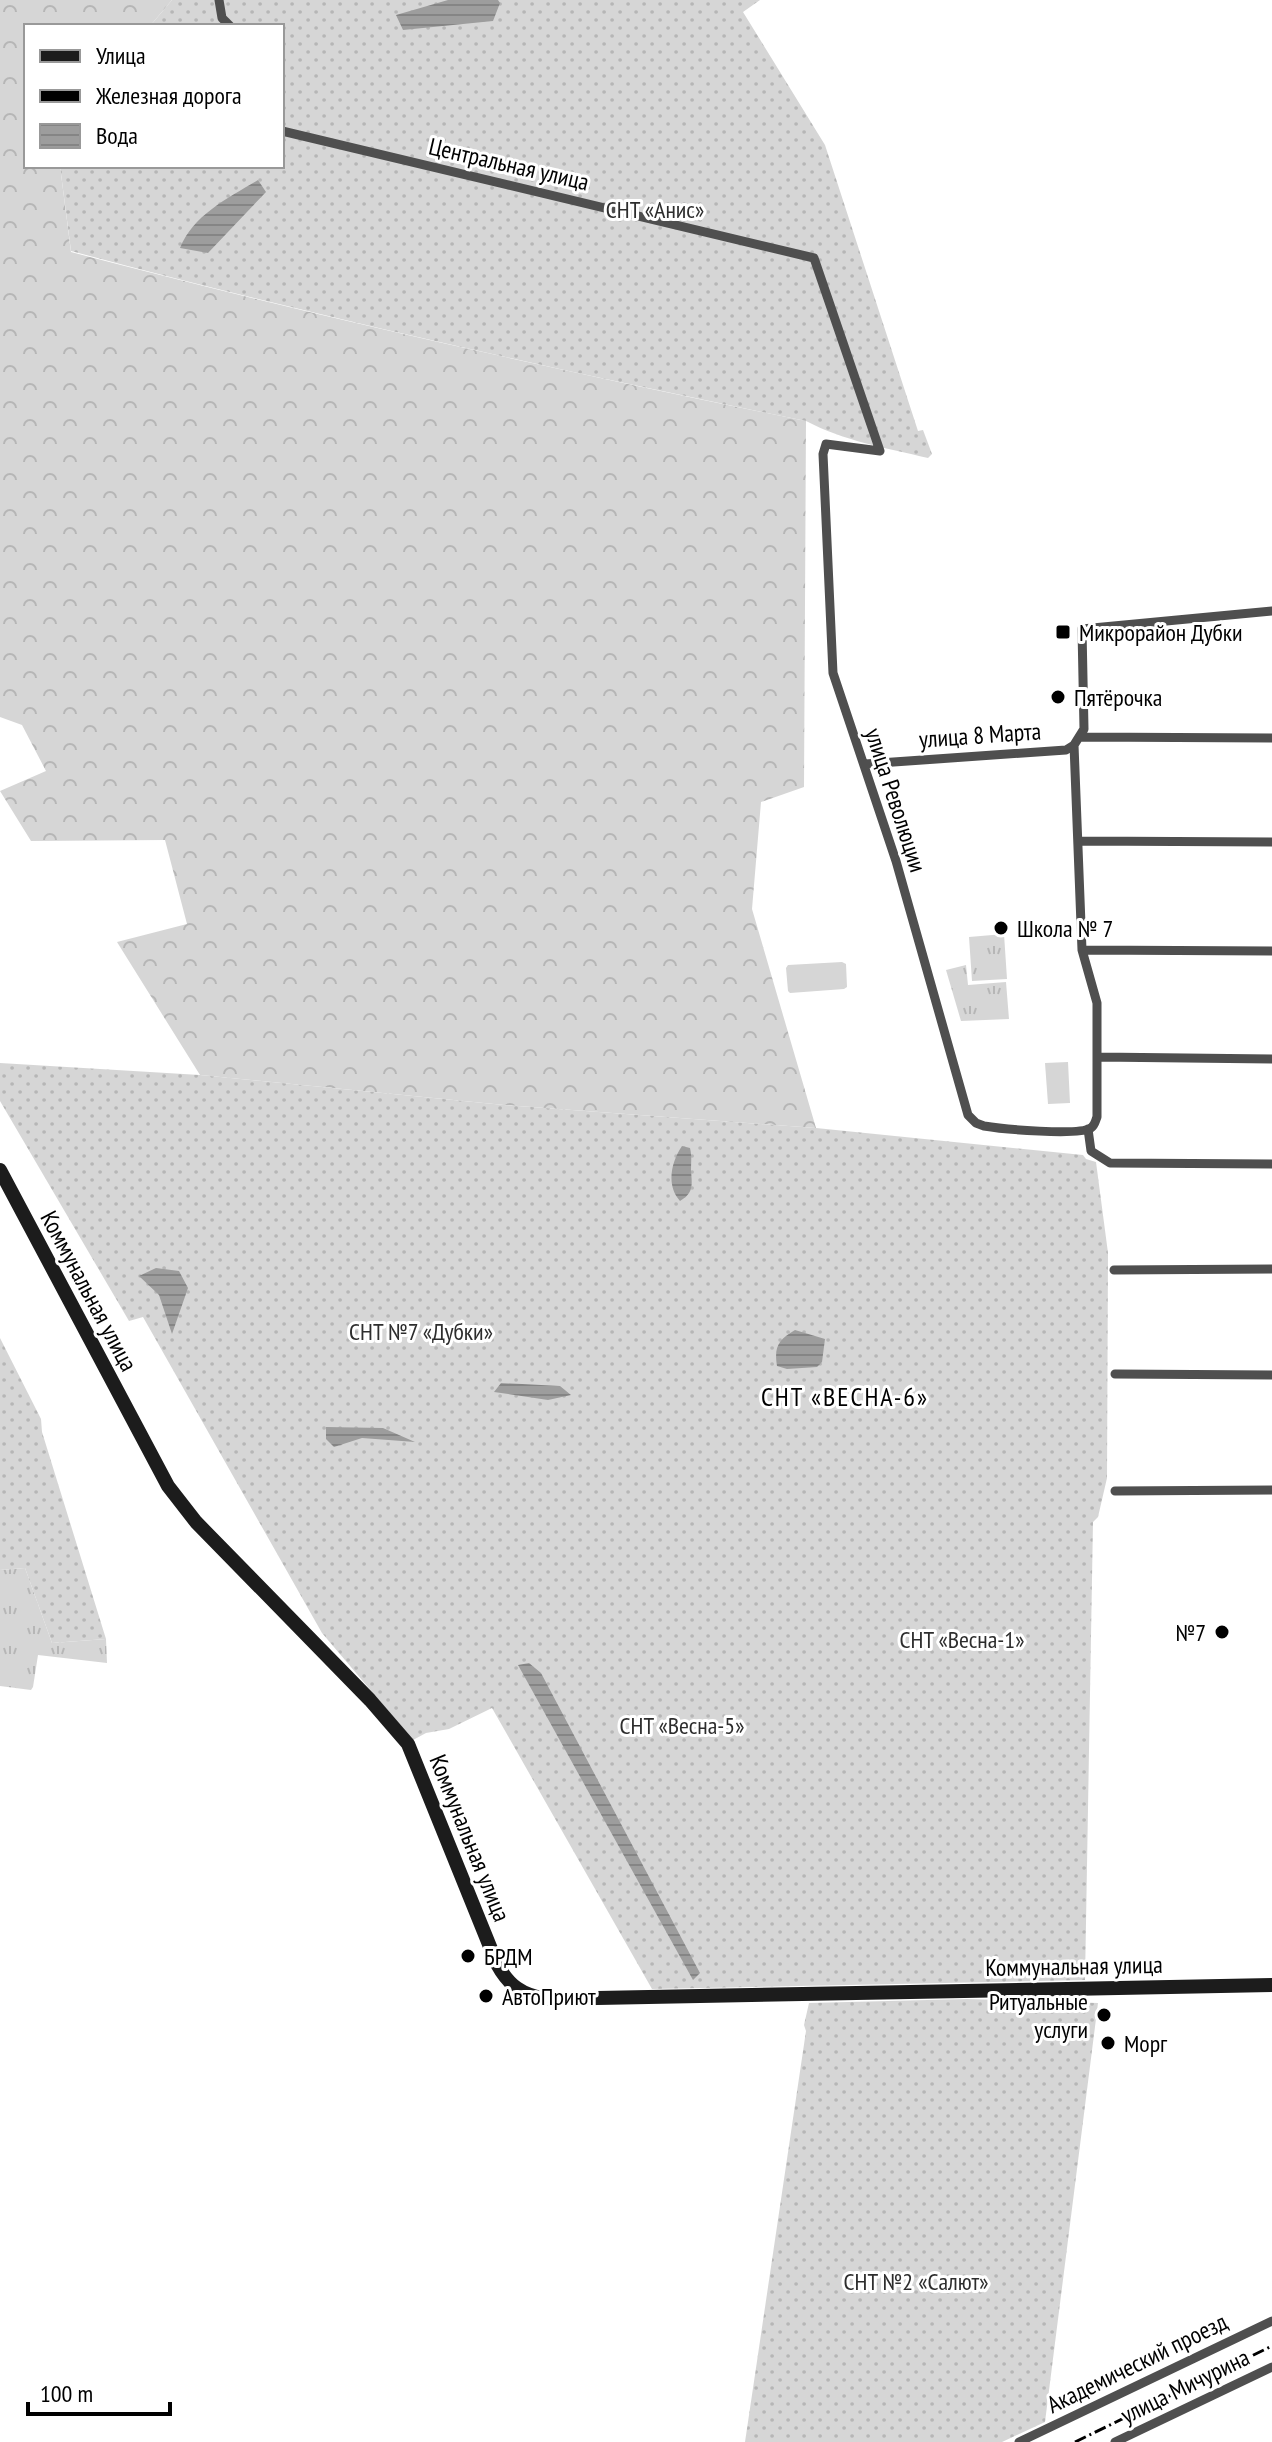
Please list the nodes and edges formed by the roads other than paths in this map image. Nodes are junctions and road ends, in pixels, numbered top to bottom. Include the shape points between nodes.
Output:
1 (219, 0) edge
2 (228, 24) edge
3 (284, 131) edge
4 (877, 446) joint
5 (1272, 611) edge
6 (1272, 738) edge
7 (1077, 741) junction
8 (865, 764) junction
9 (1078, 841) junction
10 (1272, 842) edge
11 (1082, 950) junction
12 (1272, 951) edge
13 (1098, 1057) junction
14 (1272, 1059) edge
15 (1088, 1129) junction
16 (1272, 1164) edge
17 (0, 1170) edge
18 (1272, 1269) edge
19 (1114, 1270) dead end
20 (1115, 1374) dead end
21 (1272, 1375) edge
22 (1272, 1490) edge
23 (1115, 1491) dead end
24 (1272, 1985) edge
25 (1272, 2321) edge
26 (1272, 2367) edge
27 (1019, 2442) edge
28 (1115, 2442) edge

1 - 2 street
3 - 4 street, Центральная улица via 814,258
4 - 8 street, улица Революции via 880,451 826,444 823,454 833,673
5 - 7 street via 1082,629 1084,729
6 - 7 street, улица 8 Марта
7 - 8 street, улица 8 Марта via 1066,750
7 - 9 street
8 - 15 street, улица Революции via 968,1115 984,1126
9 - 10 street
9 - 11 street
11 - 12 street
11 - 13 street via 1097,1003
13 - 14 street
13 - 15 street via 1097,1117
15 - 16 street via 1091,1151 1110,1163
17 - 24 street, Коммунальная улица via 168,1486 196,1522 408,1744 497,1964 518,1991 546,1999
18 - 19 street
20 - 21 street
22 - 23 street
25 - 27 street, Академический проезд
26 - 28 street, улица Мичурина

